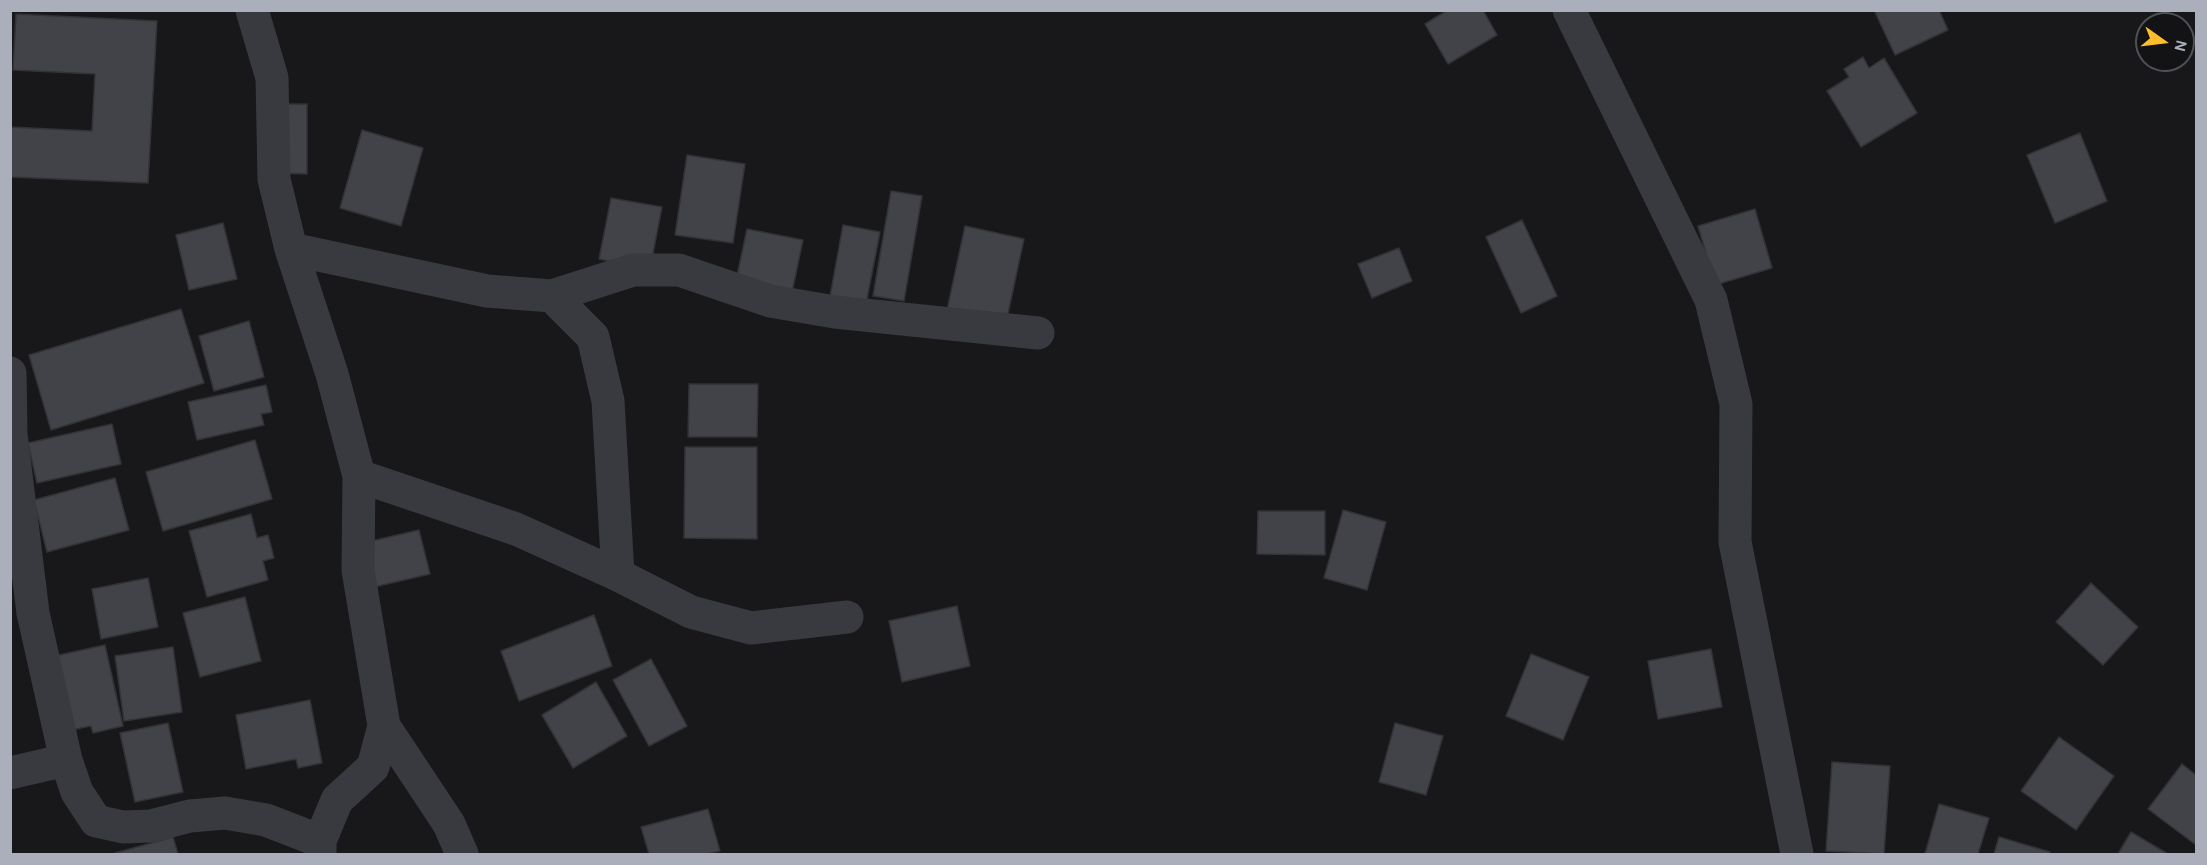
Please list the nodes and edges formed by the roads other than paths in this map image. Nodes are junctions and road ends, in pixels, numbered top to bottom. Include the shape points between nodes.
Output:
1 (252, 10) edge
2 (1569, 10) edge
3 (291, 249) junction
4 (552, 296) junction
5 (1038, 333) dead end
6 (10, 374) edge
7 (359, 476) junction
8 (618, 575) junction
9 (847, 617) dead end
10 (384, 726) junction
11 (66, 760) junction
12 (10, 773) edge
13 (320, 848) edge
14 (462, 855) edge
15 (1797, 855) edge

1 - 3 street via 272,78 274,179
2 - 15 street via 1712,300 1736,404 1735,542
3 - 4 street via 487,291
3 - 7 street via 332,374
4 - 5 street via 633,270 678,270 770,301 834,312
4 - 8 street via 593,337 608,401
6 - 11 street via 11,434 33,613
7 - 8 street via 516,529
7 - 10 street via 358,570
8 - 9 street via 691,612 752,628
10 - 13 street via 373,766 338,800
10 - 14 street via 449,824
11 - 12 street
11 - 13 street via 77,792 96,821 123,827 151,826 190,816 225,813 266,820

